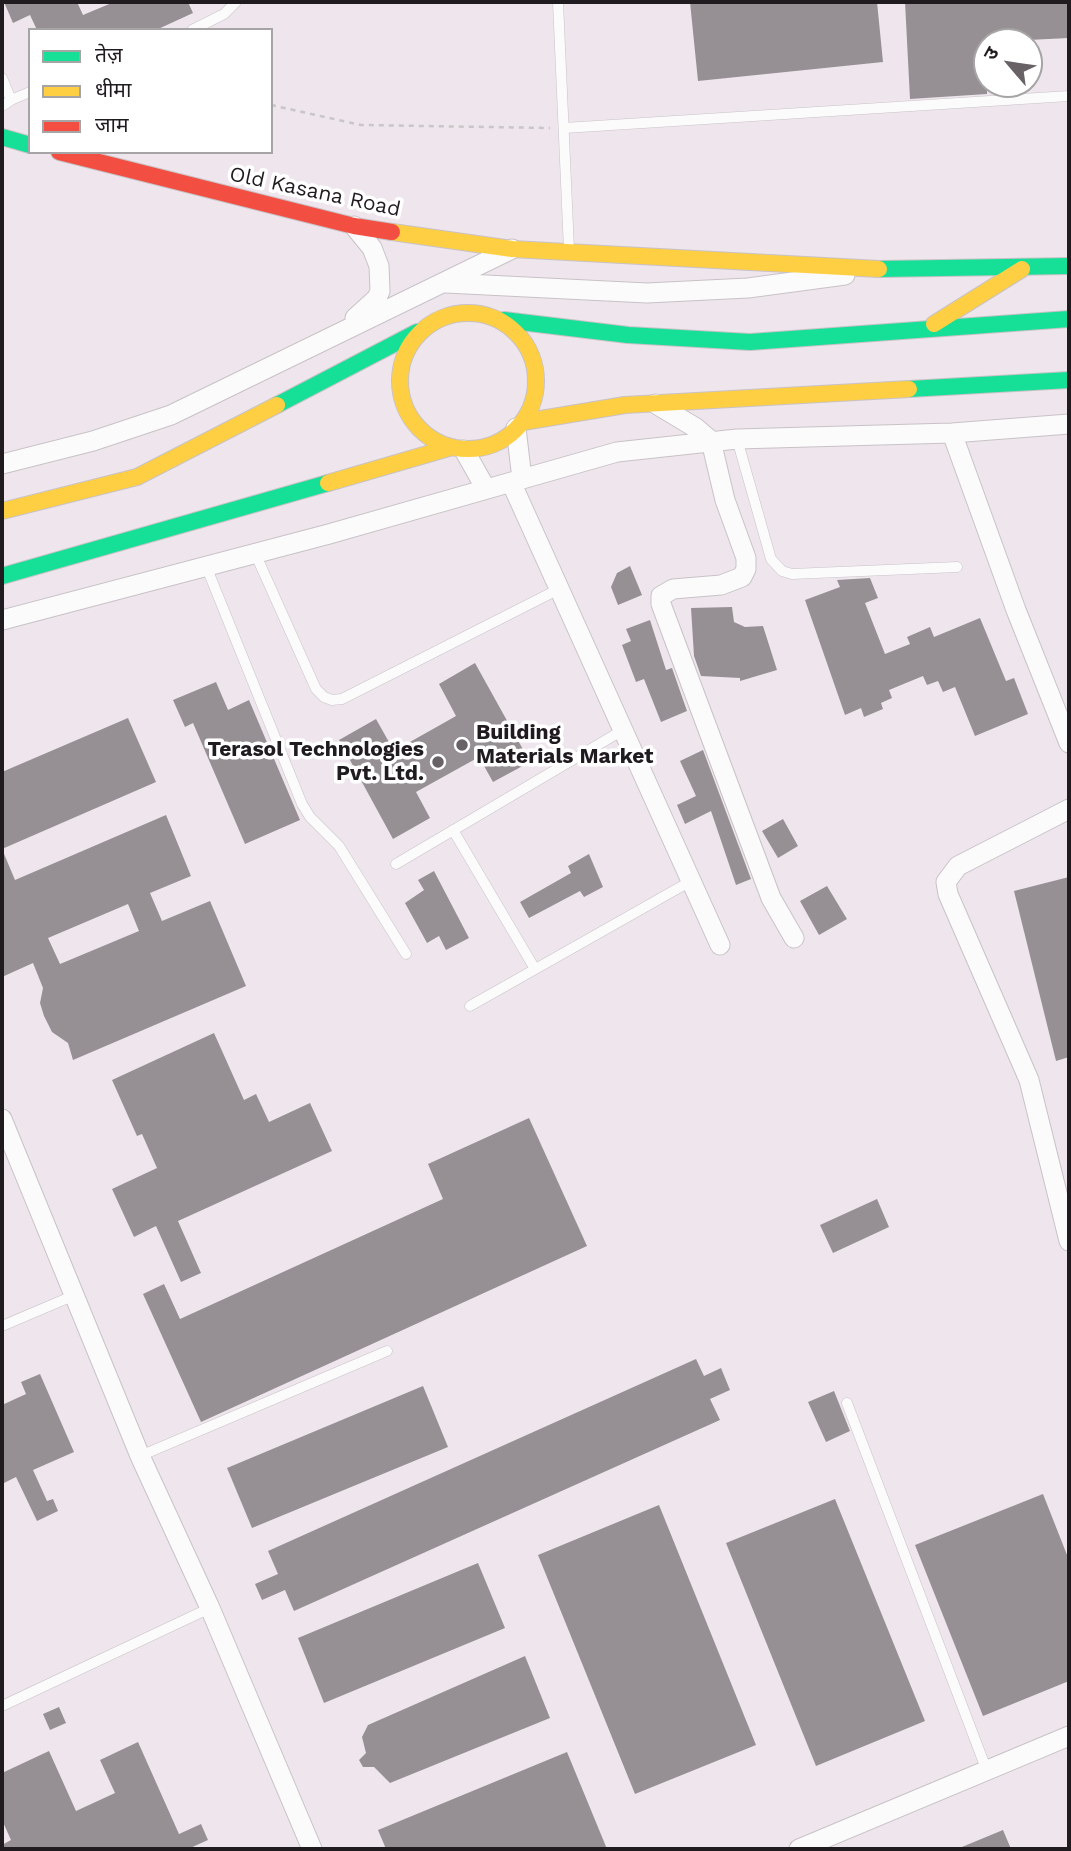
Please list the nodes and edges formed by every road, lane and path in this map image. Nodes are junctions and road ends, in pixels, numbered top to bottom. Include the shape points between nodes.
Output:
1 (236, 2) edge
2 (558, 2) edge
3 (196, 28) edge
4 (2, 78) edge
5 (28, 93) edge
6 (1069, 96) edge
7 (6, 103) edge
8 (273, 105) edge
9 (564, 128) junction
10 (2, 137) edge
11 (28, 144) edge
12 (66, 154) edge
13 (354, 226) junction
14 (512, 249) junction
15 (569, 251) junction
16 (1069, 266) edge
17 (867, 268) junction
18 (1022, 269) junction
19 (445, 283) junction
20 (1069, 319) edge
21 (504, 320) junction
22 (924, 330) junction
23 (338, 332) junction
24 (417, 332) junction
25 (1069, 380) edge
26 (656, 404) junction
27 (1069, 424) edge
28 (520, 425) junction
29 (952, 433) junction
30 (737, 439) junction
31 (711, 441) junction
32 (458, 449) junction
33 (2, 464) edge
34 (517, 481) junction
35 (486, 489) junction
36 (2, 511) edge
37 (255, 553) junction
38 (206, 566) junction
39 (957, 567) dead end
40 (2, 576) edge
41 (559, 589) junction
42 (2, 620) edge
43 (622, 730) junction
44 (1069, 743) edge
45 (1069, 809) edge
46 (453, 830) junction
47 (396, 864) dead end
48 (691, 881) junction
49 (794, 938) dead end
50 (719, 945) dead end
51 (407, 954) dead end
52 (535, 969) junction
53 (470, 1006) dead end
54 (2, 1119) edge
55 (1069, 1241) edge
56 (76, 1294) junction
57 (2, 1326) edge
58 (387, 1351) dead end
59 (847, 1403) dead end
60 (140, 1456) junction
61 (210, 1608) junction
62 (2, 1706) edge
63 (1069, 1736) edge
64 (986, 1771) junction
65 (312, 1849) edge
66 (799, 1849) edge

1 - 3 lane via 224,14
2 - 9 lane
4 - 7 lane
5 - 7 lane
6 - 9 lane
8 - 9 path via 361,125
9 - 15 lane
10 - 11 main road
12 - 13 main road, Old Kasana Road
13 - 14 main road, Old Kasana Road
13 - 23 street via 372,248 379,266 380,290 368,308
14 - 15 main road, Old Kasana Road
14 - 19 street
15 - 17 main road, Old Kasana Road
16 - 18 main road, Old Kasana Road
17 - 18 main road, Old Kasana Road
17 - 19 street via 823,279 647,293
18 - 22 main road
19 - 23 street
20 - 22 main road
21 - 22 main road via 628,335 750,342
21 - 24 main road via 488,314 447,314
21 - 28 main road via 519,333 536,367 535,396
23 - 33 street via 138,428
24 - 32 main road via 399,370 402,403 420,431 439,444
24 - 36 main road via 137,477
25 - 26 main road
26 - 28 main road via 625,405
26 - 31 street
27 - 29 street
28 - 32 main road via 494,445
28 - 34 street
29 - 30 street
29 - 44 street
30 - 31 street
30 - 39 lane via 771,559 782,571
31 - 34 street via 617,452
31 - 49 street via 746,569 741,577 721,586 673,589 661,596 661,604 771,898
32 - 35 street
32 - 40 main road
34 - 35 street
34 - 41 street
35 - 37 street
37 - 38 street
37 - 41 lane via 316,689 332,700
38 - 42 street
38 - 51 lane via 302,804 339,846
41 - 43 street
43 - 46 lane
43 - 48 street
45 - 55 street via 958,866 946,882 1029,1080
46 - 47 lane
46 - 52 lane
48 - 50 street
48 - 52 lane
52 - 53 lane
54 - 56 street
56 - 57 lane
56 - 60 street
58 - 60 lane
59 - 64 lane
60 - 61 street
61 - 62 lane
61 - 65 street
63 - 64 street
64 - 66 street

